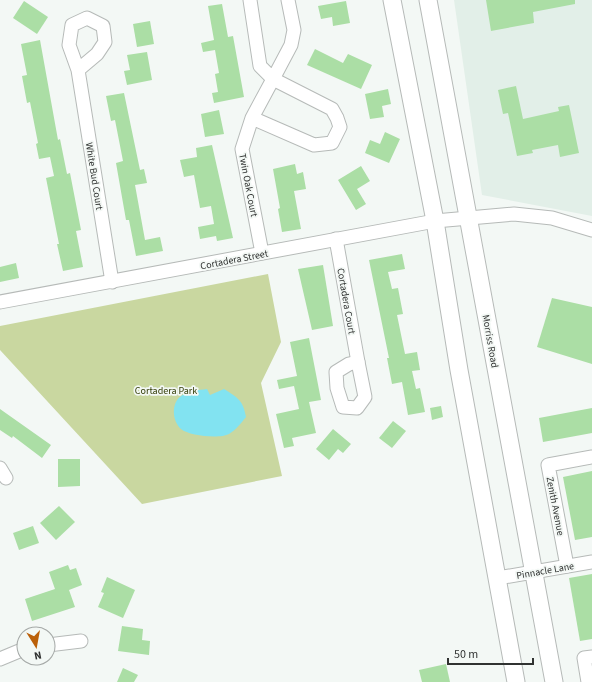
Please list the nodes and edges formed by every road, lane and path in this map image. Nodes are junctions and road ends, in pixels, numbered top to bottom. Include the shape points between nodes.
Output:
1 (250, 0) edge
2 (288, 0) edge
3 (392, 0) edge
4 (428, 0) edge
5 (78, 70) dead end
6 (273, 79) junction
7 (252, 118) junction
8 (468, 218) junction
9 (435, 221) junction
10 (592, 230) edge
11 (336, 239) junction
12 (262, 253) junction
13 (112, 282) junction
14 (0, 302) edge
15 (358, 362) dead end
16 (592, 457) edge
17 (592, 562) edge
18 (568, 566) junction
19 (534, 572) junction
20 (498, 578) junction
21 (82, 641) dead end
22 (56, 644) edge
23 (16, 653) edge
24 (592, 657) edge
25 (0, 660) edge
26 (516, 682) edge
27 (554, 682) edge
28 (588, 682) edge

1 - 6 street via 260,66
2 - 6 street, Twin Oak Court via 294,30 293,38
3 - 9 main road
4 - 8 main road, Morriss Road
5 - 13 street, White Bud Court
6 - 7 street, Twin Oak Court
6 - 7 street via 332,110 340,127 335,139 332,143 314,145
7 - 12 street, Twin Oak Court via 242,149
8 - 9 street, Cortadera Street
8 - 10 street, Cortadera Street via 514,214 552,218
8 - 19 main road, Morriss Road
9 - 11 street, Cortadera Street
9 - 20 main road via 459,370
11 - 12 street, Cortadera Street
11 - 15 street, Cortadera Court
12 - 13 street, Cortadera Street
13 - 14 street, Cortadera Street
16 - 18 street, Zenith Avenue via 548,465
17 - 18 street, Pinnacle Lane
18 - 19 street, Pinnacle Lane
19 - 20 street, Pinnacle Lane
19 - 27 main road, Morriss Road
20 - 26 main road
21 - 22 street
23 - 25 street
24 - 28 street via 584,658

